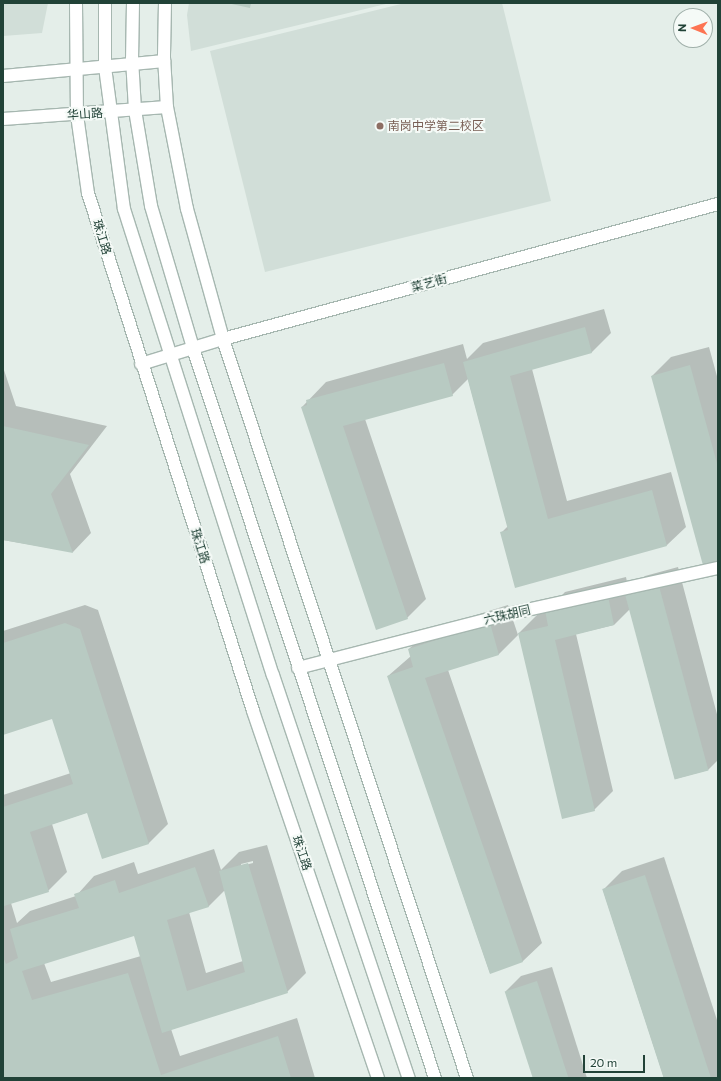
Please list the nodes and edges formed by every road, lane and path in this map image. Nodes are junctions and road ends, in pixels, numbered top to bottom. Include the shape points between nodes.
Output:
1 (76, 3) edge
2 (105, 3) edge
3 (133, 3) edge
4 (165, 3) edge
5 (164, 61) junction
6 (132, 64) junction
7 (105, 67) junction
8 (76, 70) junction
9 (3, 76) edge
10 (167, 107) junction
11 (135, 110) junction
12 (110, 112) junction
13 (77, 115) junction
14 (3, 119) edge
15 (718, 204) edge
16 (222, 339) junction
17 (193, 348) junction
18 (170, 355) junction
19 (141, 364) junction
20 (718, 568) edge
21 (328, 660) junction
22 (298, 668) junction
23 (378, 1078) edge
24 (409, 1078) edge
25 (435, 1078) edge
26 (467, 1078) edge

1 - 8 main road, 珠江路
2 - 7 main road
3 - 6 main road
4 - 5 main road
5 - 6 main road
5 - 10 main road
6 - 7 main road
6 - 11 main road
7 - 8 main road
7 - 12 main road
8 - 9 main road
8 - 13 main road, 珠江路
10 - 11 main road, 华山路
10 - 16 main road via 187,209
11 - 12 main road, 华山路
11 - 17 main road via 151,206
12 - 13 main road, 华山路
12 - 18 main road via 124,209
13 - 14 main road, 华山路
13 - 19 main road, 珠江路 via 88,193
15 - 16 main road, 菜艺街
16 - 17 main road, 菜艺街
16 - 21 main road
17 - 18 main road, 菜艺街
17 - 22 main road
18 - 19 main road, 菜艺街
18 - 24 main road via 273,675
19 - 23 main road, 珠江路 via 253,711
20 - 21 main road, 六珠胡同 via 508,614
21 - 22 main road, 六珠胡同
21 - 26 main road
22 - 25 main road

